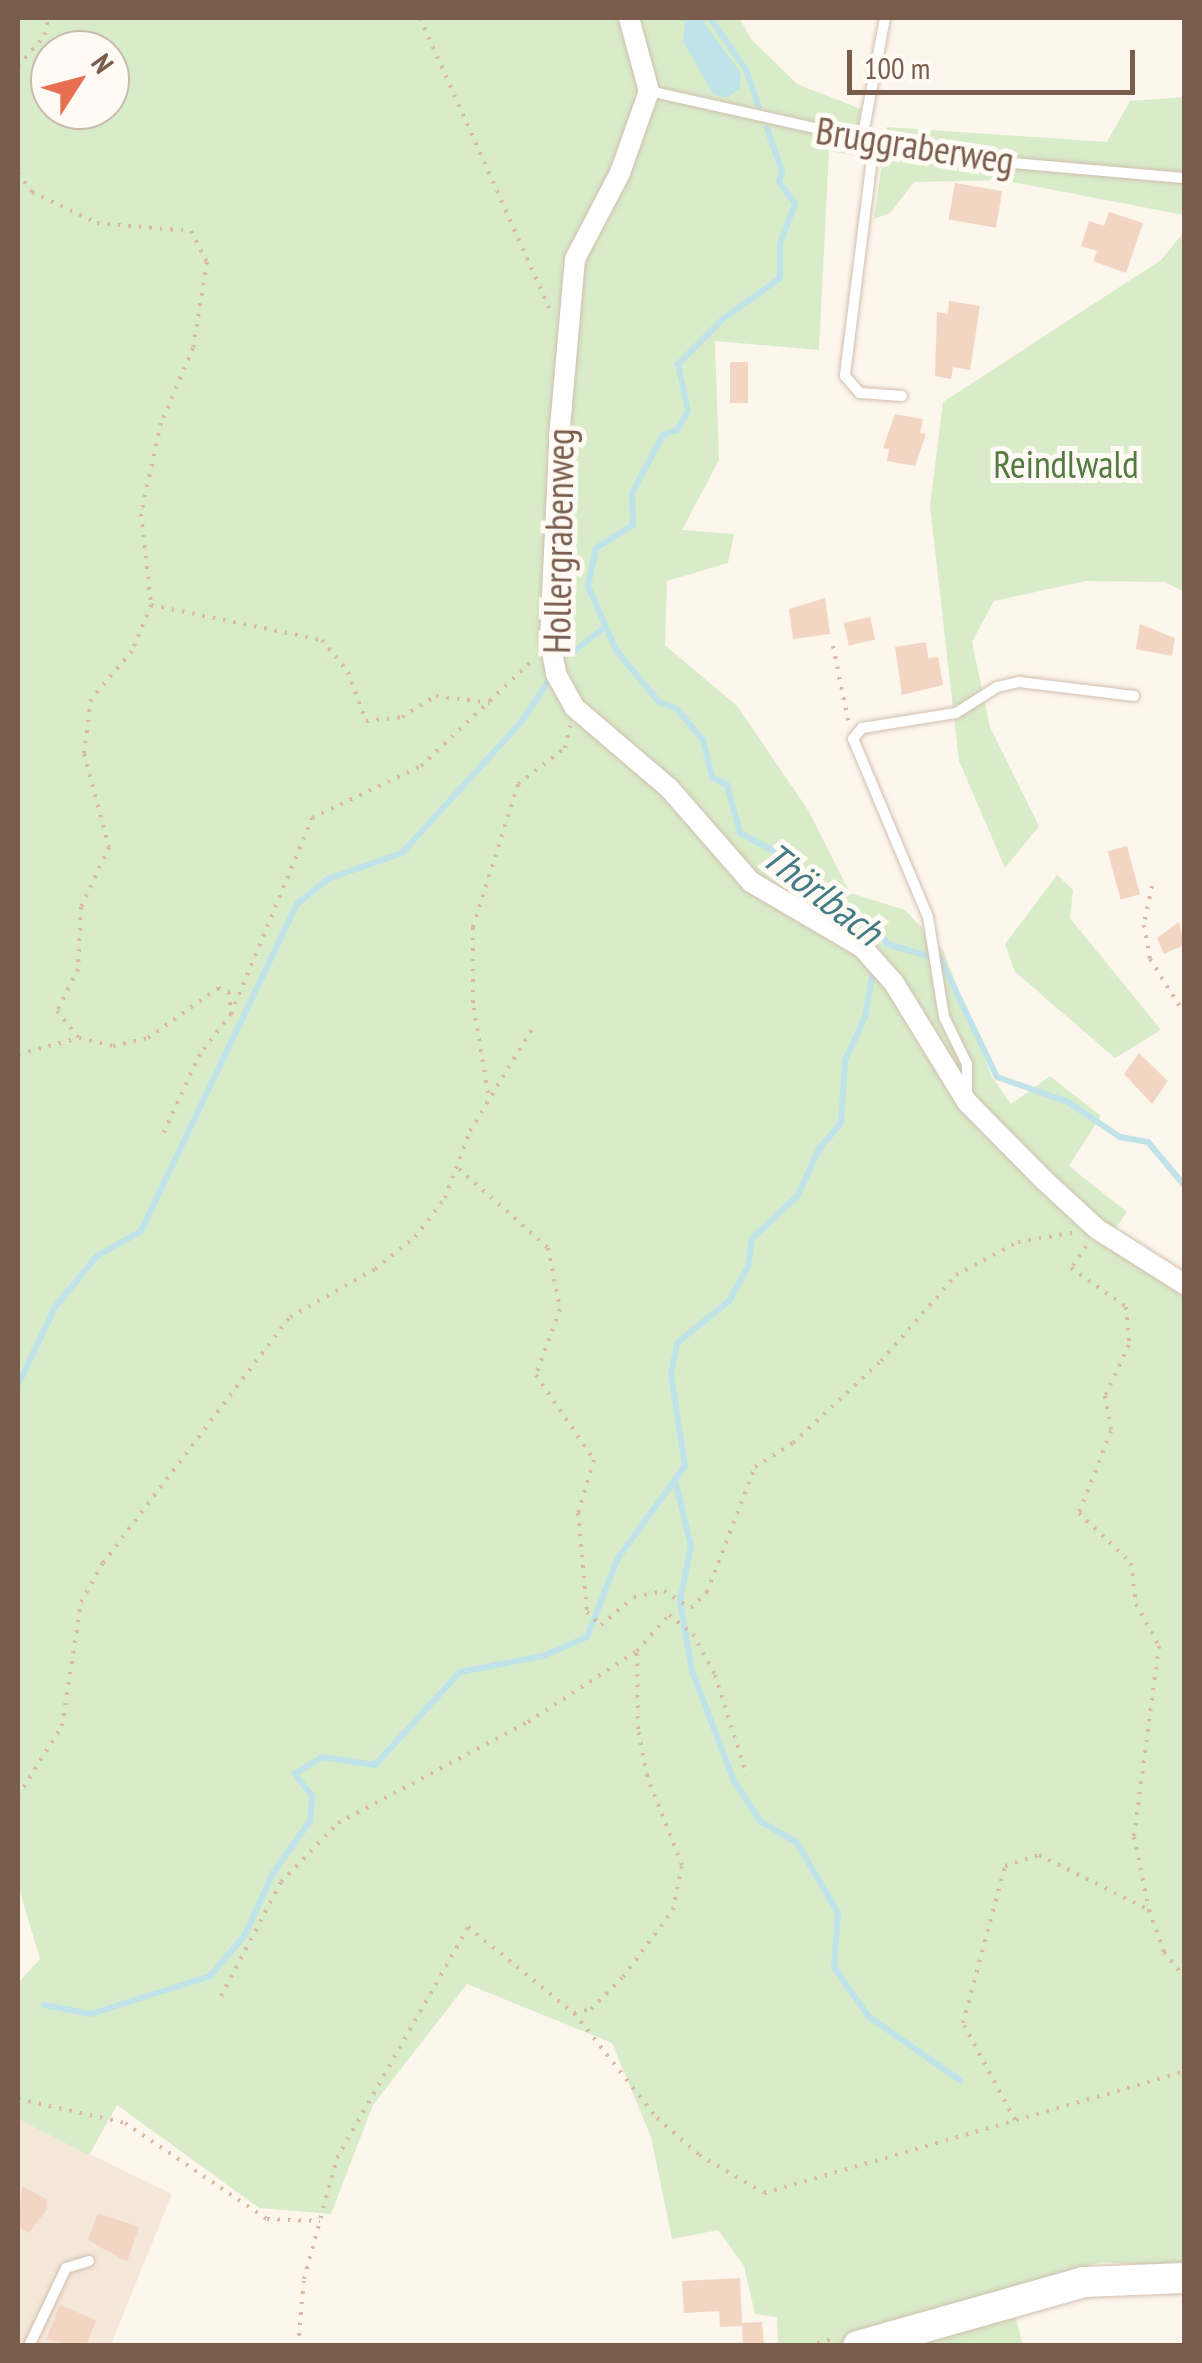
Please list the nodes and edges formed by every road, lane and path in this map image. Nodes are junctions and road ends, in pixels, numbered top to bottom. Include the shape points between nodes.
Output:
1 (48, 18) edge
2 (420, 18) edge
3 (629, 18) edge
4 (885, 18) edge
5 (18, 66) edge
6 (649, 91) junction
7 (868, 140) junction
8 (18, 174) edge
9 (1184, 178) edge
10 (565, 340) junction
11 (902, 396) dead end
12 (151, 605) junction
13 (550, 642) junction
14 (833, 646) dead end
15 (1134, 696) dead end
16 (490, 703) junction
17 (574, 706) junction
18 (853, 739) junction
19 (1152, 886) dead end
20 (1184, 1013) edge
21 (231, 1014) junction
22 (535, 1024) dead end
23 (79, 1038) junction
24 (18, 1054) edge
25 (488, 1096) junction
26 (967, 1102) junction
27 (160, 1138) dead end
28 (459, 1169) junction
29 (1096, 1229) junction
30 (1184, 1284) edge
31 (638, 1652) junction
32 (748, 1775) dead end
33 (18, 1796) edge
34 (1149, 1910) junction
35 (1184, 1977) edge
36 (221, 1996) dead end
37 (574, 2013) junction
38 (1184, 2072) edge
39 (18, 2099) edge
40 (1015, 2120) junction
41 (320, 2222) junction
42 (89, 2261) dead end
43 (1184, 2278) edge
44 (30, 2346) edge
45 (298, 2346) edge
46 (858, 2346) edge

1 - 5 path via 45,35
2 - 10 path
3 - 6 street
4 - 7 lane
6 - 7 lane, Bruggraberweg
6 - 10 street, Hollergrabenweg via 620,173 575,259
7 - 9 lane, Bruggraberweg via 944,156
7 - 11 lane via 846,376 860,393
8 - 12 path via 32,192 97,223 191,231 207,262 193,348 161,423 141,514
10 - 13 street, Hollergrabenweg
12 - 16 path via 322,640 348,672 366,722 402,717 436,696
12 - 23 path via 132,651 91,699 84,754 109,846 81,907 78,968 58,1011
13 - 16 path
13 - 17 street, Hollergrabenweg via 556,674
14 - 18 path
15 - 18 lane via 1019,682 997,687 956,713 862,728
16 - 21 path via 421,766 312,818
17 - 25 path via 565,748 518,784 472,926 473,1003
17 - 26 street, Hollergrabenweg via 669,788 750,882 862,947 894,983
18 - 26 lane via 928,917 944,1016 967,1064
19 - 20 path via 1144,925 1150,959
21 - 23 path via 228,992 218,988 148,1038 113,1046
21 - 27 path via 200,1054
22 - 25 path
23 - 24 path
25 - 28 path
26 - 29 street, Hollergrabenweg
28 - 29 path via 548,1248 560,1308 536,1375 594,1460 578,1514 588,1612 601,1625 634,1597 664,1590 691,1608 713,1578 756,1467 793,1444 882,1361 956,1275 1018,1242
28 - 33 path via 415,1236 374,1269 290,1317 138,1513 81,1602 62,1726
29 - 30 street, Hollergrabenweg
29 - 34 path via 1071,1268 1126,1307 1129,1345 1106,1396 1110,1431 1079,1513 1131,1564 1136,1604 1159,1646 1134,1837
31 - 32 path via 668,1615 694,1634 715,1674
31 - 36 path via 528,1722 338,1823 281,1882
31 - 37 path via 638,1729 647,1776 682,1865 673,1910 613,1988 591,2010
34 - 35 path via 1164,1952
34 - 40 path via 1039,1855 1005,1866 964,2023
37 - 40 path via 656,2118 699,2156 764,2193
37 - 41 path via 468,1927 362,2108 337,2158
38 - 40 path
39 - 41 path via 125,2123 267,2219
41 - 45 path via 304,2278
42 - 44 lane via 66,2268
43 - 46 main road via 1084,2282

